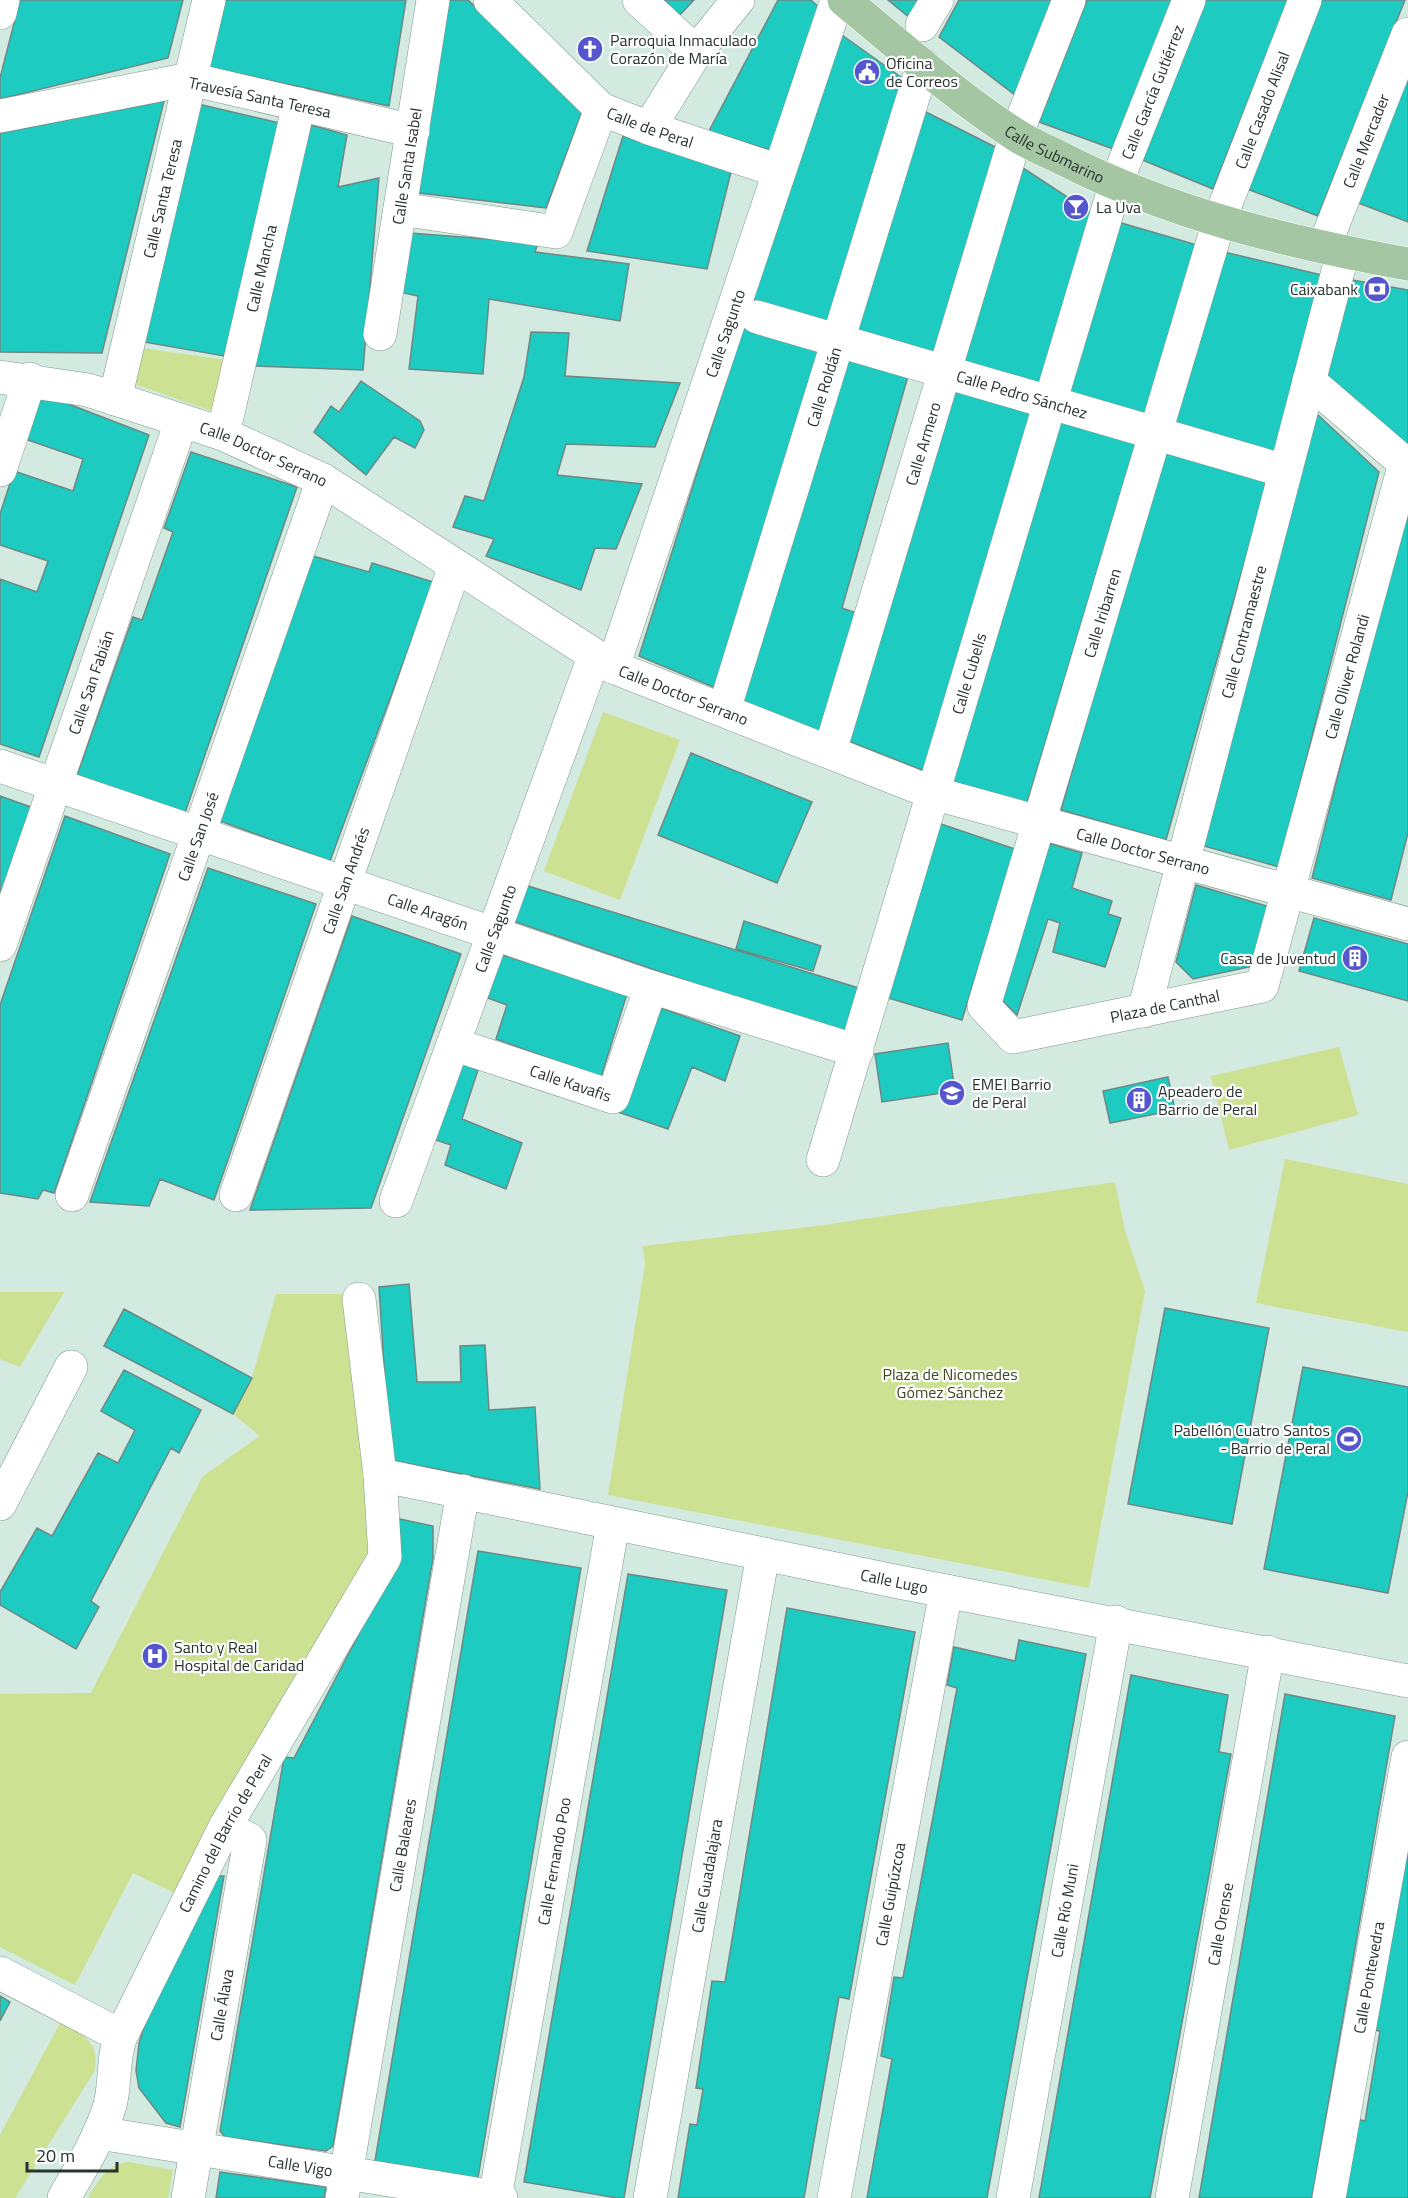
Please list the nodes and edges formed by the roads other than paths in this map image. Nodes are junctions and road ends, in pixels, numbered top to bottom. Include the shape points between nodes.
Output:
1 (3, 0) edge
2 (209, 0) edge
3 (433, 0) edge
4 (490, 0) edge
5 (639, 0) edge
6 (738, 0) edge
7 (837, 0) edge
8 (844, 0) edge
9 (1069, 0) edge
10 (1189, 0) edge
11 (1305, 0) edge
12 (0, 13) edge
13 (1408, 34) edge
14 (696, 52) junction
15 (923, 65) junction
16 (189, 79) junction
17 (299, 104) junction
18 (601, 109) junction
19 (0, 116) edge
20 (649, 128) junction
21 (413, 131) junction
22 (1016, 135) junction
23 (779, 171) junction
24 (1115, 186) junction
25 (400, 209) junction
26 (1219, 221) junction
27 (1333, 250) junction
28 (1408, 264) edge
29 (757, 317) dead end
30 (380, 334) dead end
31 (838, 341) junction
32 (945, 372) junction
33 (15, 378) edge
34 (1309, 381) junction
35 (115, 399) junction
36 (1048, 402) junction
37 (181, 422) junction
38 (1156, 433) junction
39 (223, 434) junction
40 (1407, 465) edge
41 (0, 470) edge
42 (1286, 471) junction
43 (324, 480) junction
44 (455, 566) junction
45 (603, 662) junction
46 (724, 710) junction
47 (830, 751) junction
48 (0, 766) edge
49 (55, 785) junction
50 (933, 793) junction
51 (1040, 822) junction
52 (199, 834) junction
53 (1182, 864) junction
54 (345, 883) junction
55 (1290, 891) junction
56 (1407, 918) edge
57 (493, 933) junction
58 (0, 945) edge
59 (651, 987) junction
60 (984, 1006) joint
61 (1144, 1011) junction
62 (453, 1044) junction
63 (857, 1051) junction
64 (823, 1160) dead end
65 (72, 1195) dead end
66 (236, 1196) dead end
67 (396, 1201) dead end
68 (359, 1299) dead end
69 (71, 1366) dead end
70 (380, 1475) junction
71 (463, 1491) junction
72 (0, 1504) edge
73 (613, 1524) junction
74 (763, 1554) junction
75 (946, 1591) junction
76 (1116, 1622) junction
77 (1268, 1652) junction
78 (1408, 1681) edge
79 (1408, 1757) edge
80 (225, 1827) junction
81 (0, 1973) edge
82 (121, 2036) junction
83 (99, 2133) junction
84 (197, 2149) junction
85 (344, 2186) edge
86 (64, 2198) edge
87 (188, 2198) edge
88 (497, 2198) edge
89 (650, 2198) edge
90 (834, 2198) edge
91 (1013, 2198) edge
92 (1172, 2198) edge
93 (1329, 2198) edge

1 - 12 street
2 - 16 street, Calle Santa Teresa
3 - 21 street, Calle Santa Isabel
4 - 18 street, Calle de Peral
5 - 14 street
6 - 14 street
7 - 23 street, Calle Sagunto
8 - 15 main road, Calle Submarino
9 - 22 street, Calle Armero
10 - 24 street, Calle García Gutiérrez
11 - 26 street, Calle Casado Alisal
13 - 27 street, Calle Mercader
14 - 20 street
15 - 22 main road, Calle Submarino
15 - 31 street, Calle Roldán
16 - 17 street, Travesía Santa Teresa
16 - 19 street, Travesía Santa Teresa
16 - 35 street, Calle Santa Teresa
17 - 21 street, Travesía Santa Teresa
17 - 39 street, Calle Mancha
18 - 20 street, Calle de Peral
18 - 25 street via 556,232
20 - 23 street, Calle de Peral
21 - 25 street, Calle Santa Isabel
22 - 24 main road, Calle Submarino
22 - 32 street, Calle Armero
23 - 45 street, Calle Sagunto
24 - 26 main road, Calle Submarino
24 - 36 street, Calle Cubells
25 - 30 street, Calle Santa Isabel
26 - 27 main road, Calle Submarino
26 - 38 street, Calle Iribarren
27 - 28 main road, Calle Submarino
27 - 34 street, Calle Contramaestre
29 - 31 street, Calle Pedro Sánchez
31 - 32 street, Calle Pedro Sánchez
31 - 46 street, Calle Roldán
32 - 36 street, Calle Pedro Sánchez
32 - 47 street, Calle Armero
33 - 35 street, Calle Doctor Serrano via 88,390
33 - 41 street
34 - 40 street
34 - 42 street, Calle Contramaestre
35 - 37 street, Calle Doctor Serrano
36 - 38 street, Calle Pedro Sánchez
36 - 50 street, Calle Cubells
37 - 39 street, Calle Doctor Serrano
37 - 49 street, Calle San Fabián
38 - 42 street, Calle Pedro Sánchez
38 - 51 street, Calle Iribarren
39 - 43 street, Calle Doctor Serrano
40 - 55 street, Calle Oliver Rolandi
42 - 53 street, Calle Contramaestre
43 - 44 street, Calle Doctor Serrano
43 - 52 street, Calle San José
44 - 45 street, Calle Doctor Serrano
44 - 54 street, Calle San Andrés
45 - 46 street, Calle Doctor Serrano
45 - 57 street, Calle Sagunto
46 - 47 street, Calle Doctor Serrano
47 - 50 street, Calle Doctor Serrano
48 - 49 street, Calle Aragón
49 - 52 street, Calle Aragón
49 - 58 street, Calle San Fabián
50 - 51 street, Calle Doctor Serrano
50 - 63 street, Calle Cubells
51 - 53 street, Calle Doctor Serrano
51 - 60 street, Calle Iribarren
52 - 54 street, Calle Aragón
52 - 65 street, Calle San José
53 - 55 street, Calle Doctor Serrano
53 - 61 street, Calle Contramaestre
54 - 57 street, Calle Aragón
54 - 66 street, Calle San Andrés
55 - 56 street, Calle Doctor Serrano
55 - 61 street, Plaza de Canthal via 1262,986
57 - 59 street, Calle Aragón
57 - 62 street, Calle Sagunto
59 - 62 street, Calle Kavafis via 613,1097
59 - 63 street, Calle Aragón
60 - 61 street, Plaza de Canthal via 1013,1037
62 - 67 street, Calle Sagunto
63 - 64 street, Calle Cubells
68 - 70 street, Camino del Barrio de Peral
69 - 72 street
70 - 71 street, Calle Lugo
70 - 80 street, Camino del Barrio de Peral via 385,1557
71 - 73 street, Calle Lugo
71 - 85 street, Calle Baleares
73 - 74 street, Calle Lugo
73 - 88 street, Calle Fernando Poo
74 - 75 street, Calle Lugo
74 - 89 street, Calle Guadalajara
75 - 76 street, Calle Lugo
75 - 90 street, Calle Guipúzcoa
76 - 77 street, Calle Lugo
76 - 91 street, Calle Río Muni
77 - 78 street, Calle Lugo
77 - 92 street, Calle Orense
79 - 93 street, Calle Pontevedra
80 - 82 street, Camino del Barrio de Peral
80 - 84 street, Calle Álava via 250,1840
81 - 82 street
82 - 83 street, Camino del Barrio de Peral via 114,2058 111,2103
83 - 84 street, Calle Vigo
83 - 86 street, Camino del Barrio de Peral
84 - 85 street, Calle Vigo
84 - 87 street, Calle Álava
85 - 88 street, Calle Vigo

